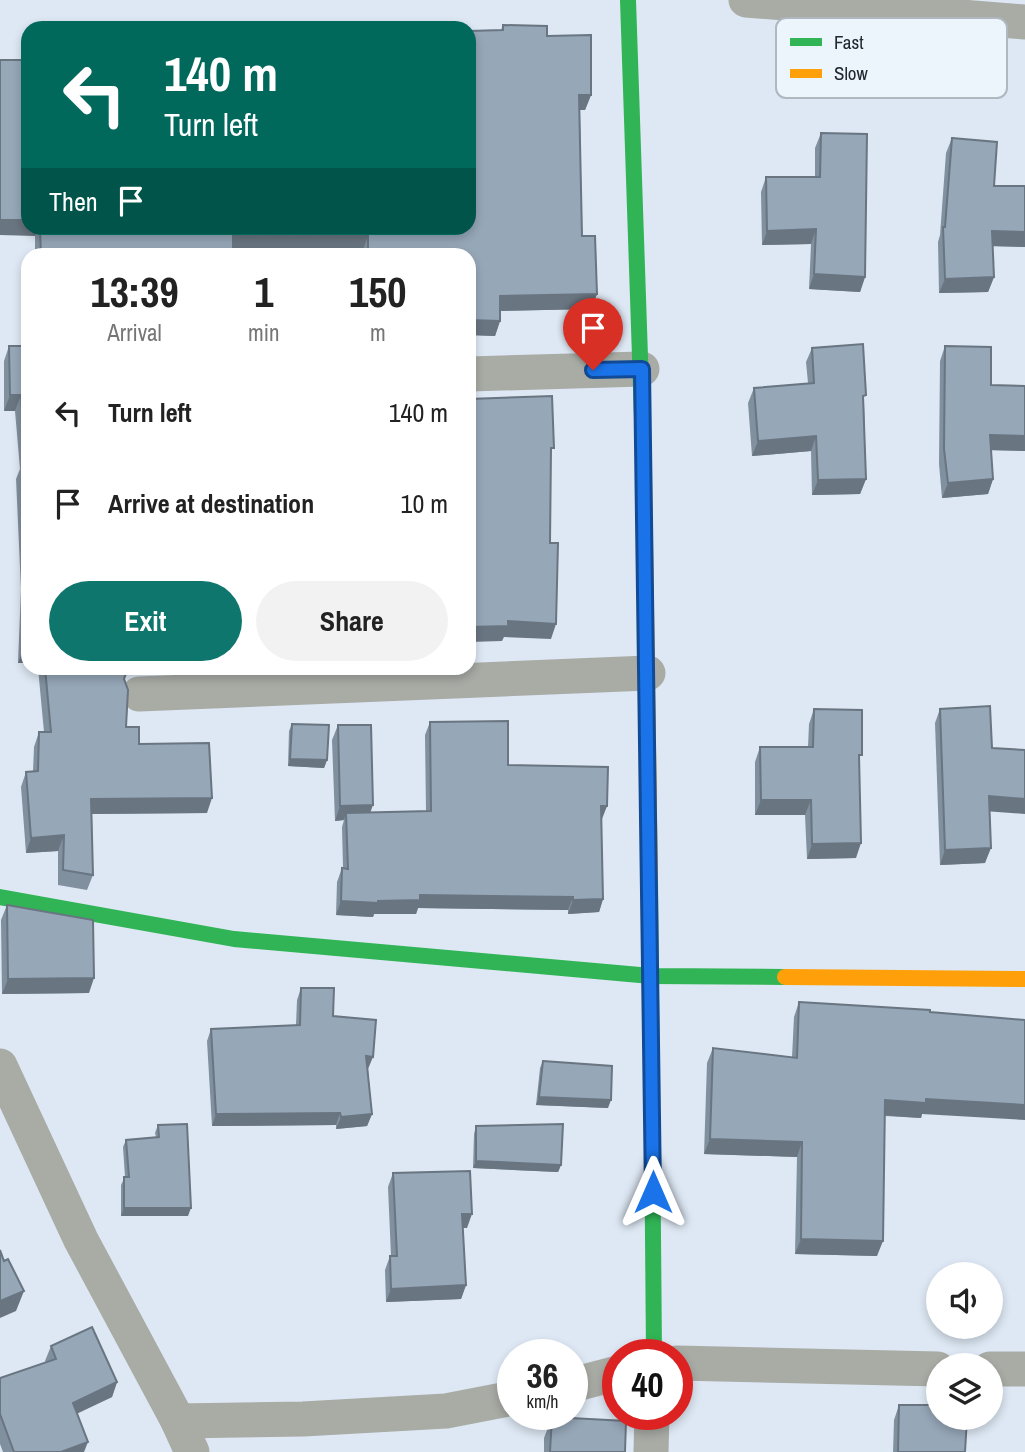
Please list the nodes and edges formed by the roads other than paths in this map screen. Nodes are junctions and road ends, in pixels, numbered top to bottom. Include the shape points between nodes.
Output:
1 (628, 0) edge
2 (746, 0) edge
3 (974, 18) edge
4 (1007, 21) edge
5 (1025, 22) edge
6 (642, 369) junction
7 (476, 374) edge
8 (648, 673) junction
9 (139, 694) dead end
10 (0, 897) edge
11 (651, 976) junction
12 (1025, 979) edge
13 (0, 1066) edge
14 (654, 1339) edge
15 (693, 1363) edge
16 (926, 1369) edge
17 (1003, 1369) edge
18 (1025, 1369) edge
19 (497, 1401) edge
20 (652, 1430) edge
21 (185, 1436) edge
22 (651, 1452) edge

1 - 6 street
2 - 3 street
4 - 5 street
6 - 7 street
6 - 8 street
8 - 9 street
8 - 11 street
10 - 11 street via 234,939
11 - 12 street
11 - 14 street
13 - 21 street via 81,1240
15 - 16 street
17 - 18 street
19 - 21 street via 446,1411 303,1419
20 - 22 street

